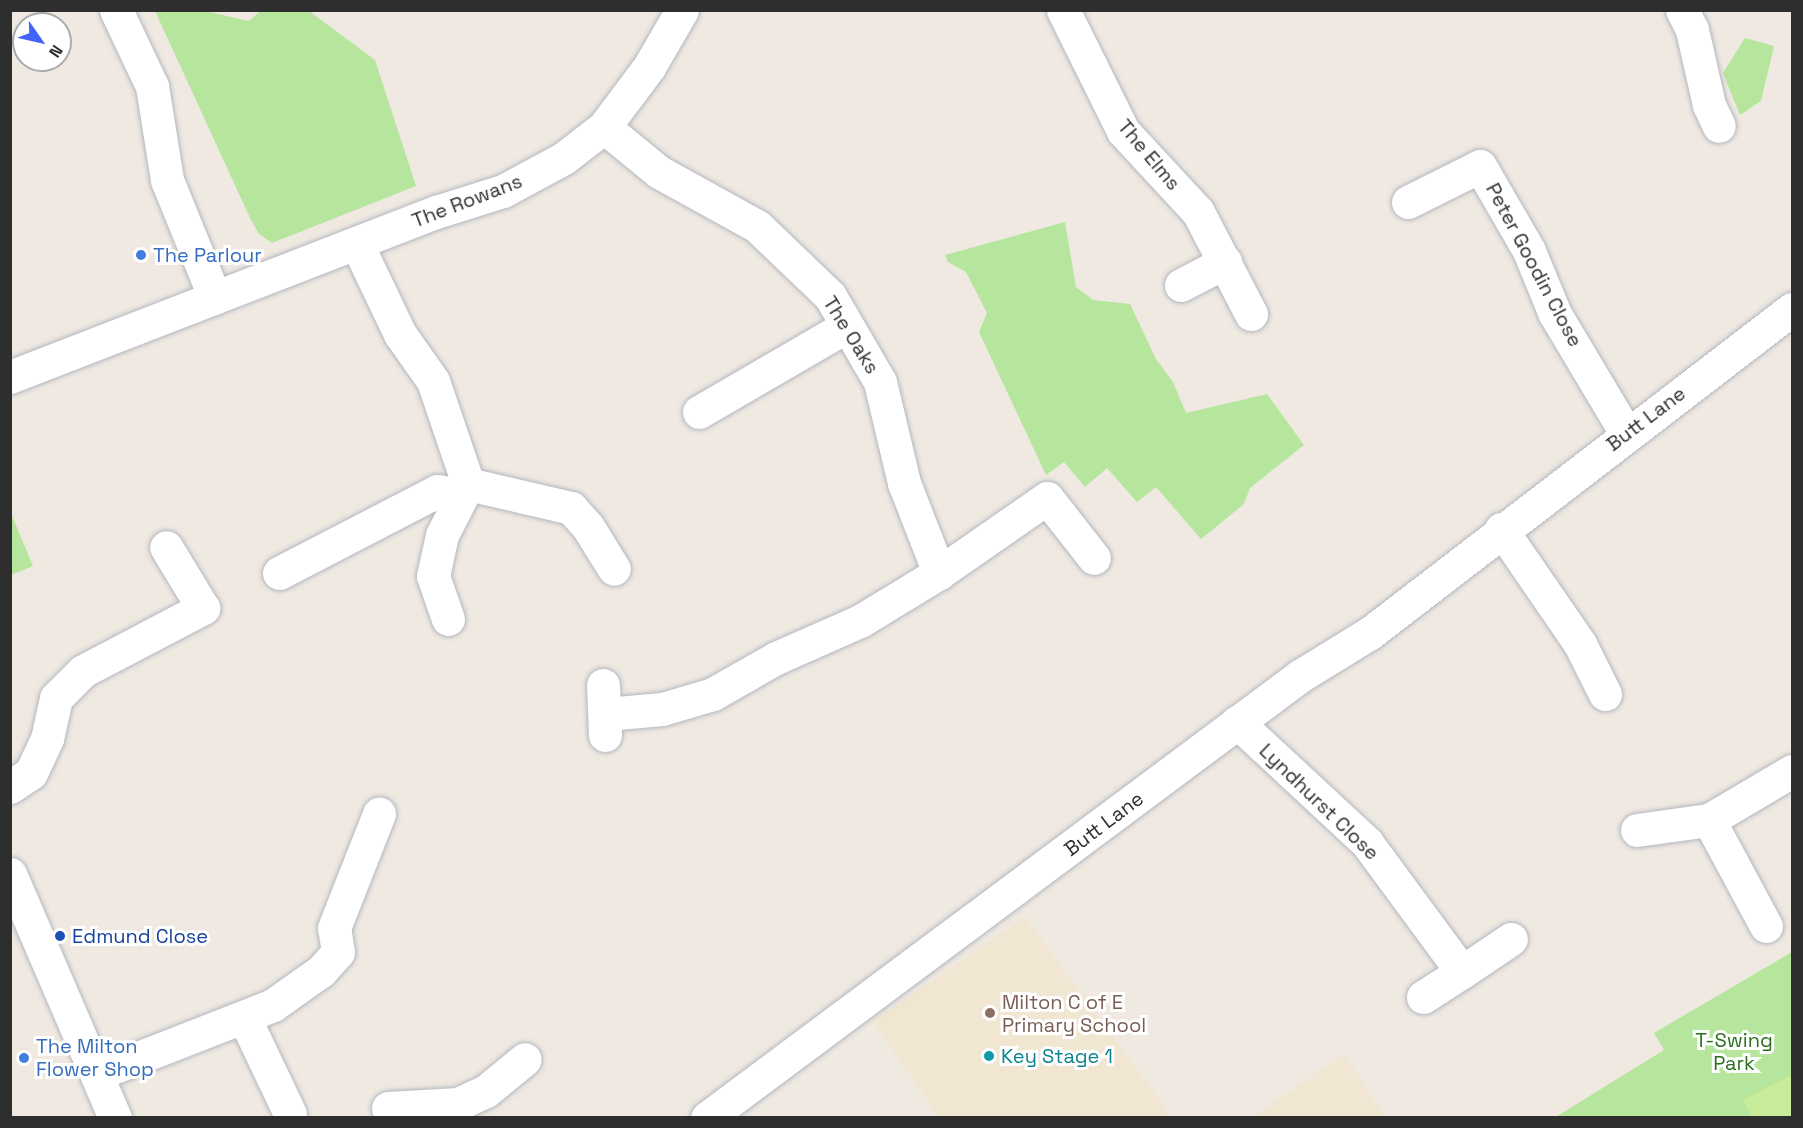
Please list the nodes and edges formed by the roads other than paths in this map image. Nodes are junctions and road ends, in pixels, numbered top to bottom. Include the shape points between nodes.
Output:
1 (116, 10) edge
2 (682, 10) edge
3 (1063, 10) edge
4 (1682, 10) edge
5 (1719, 126) dead end
6 (604, 127) junction
7 (1408, 202) dead end
8 (357, 244) junction
9 (1225, 262) junction
10 (1181, 285) dead end
11 (215, 298) junction
12 (1792, 309) edge
13 (1251, 314) dead end
14 (848, 326) junction
15 (10, 377) edge
16 (699, 412) dead end
17 (1628, 435) junction
18 (465, 489) junction
19 (1501, 529) junction
20 (166, 547) dead end
21 (1094, 558) dead end
22 (614, 569) dead end
23 (279, 573) dead end
24 (939, 573) junction
25 (448, 619) dead end
26 (1605, 694) dead end
27 (605, 711) dead end
28 (1237, 722) junction
29 (1792, 771) edge
30 (10, 787) edge
31 (379, 814) dead end
32 (1709, 820) junction
33 (1637, 830) dead end
34 (10, 874) edge
35 (1766, 926) dead end
36 (1511, 939) dead end
37 (1462, 972) junction
38 (1423, 997) dead end
39 (243, 1017) junction
40 (525, 1059) dead end
41 (98, 1074) junction
42 (388, 1108) dead end
43 (459, 1111) edge
44 (290, 1114) dead end
45 (115, 1118) edge
46 (707, 1118) edge

1 - 11 street via 152,86 167,180
2 - 6 street, The Rowans via 649,67
3 - 9 street, The Elms via 1123,130 1198,212
4 - 5 street via 1692,30 1709,105
6 - 8 street, The Rowans via 564,158 503,190
6 - 14 street, The Oaks via 659,172 770,236 830,296
7 - 17 street, Peter Goodin Close via 1480,166 1529,251 1555,314
8 - 11 street, The Rowans
8 - 18 street via 400,334 433,381
9 - 10 street
9 - 13 street, The Elms
11 - 15 street, The Rowans
12 - 17 street, Butt Lane
14 - 16 street
14 - 24 street, The Oaks via 880,382 904,483
17 - 19 street, Butt Lane
18 - 22 street via 571,508
18 - 23 street via 437,491
18 - 25 street via 442,535 433,576
19 - 26 street via 1580,644
19 - 28 street, Butt Lane via 1370,633
20 - 30 street via 203,608 83,671 56,698 47,739 32,773
21 - 24 street via 1047,498
24 - 27 street via 860,621 776,658 713,694 662,709
28 - 37 street, Lyndhurst Close via 1367,843
28 - 46 street, Butt Lane
29 - 32 street
31 - 39 street via 334,928 338,952 321,971 273,1005
32 - 33 street
32 - 35 street
34 - 41 street
36 - 37 street
37 - 38 street
39 - 41 street
39 - 44 street
40 - 43 street
41 - 45 street
42 - 43 street

